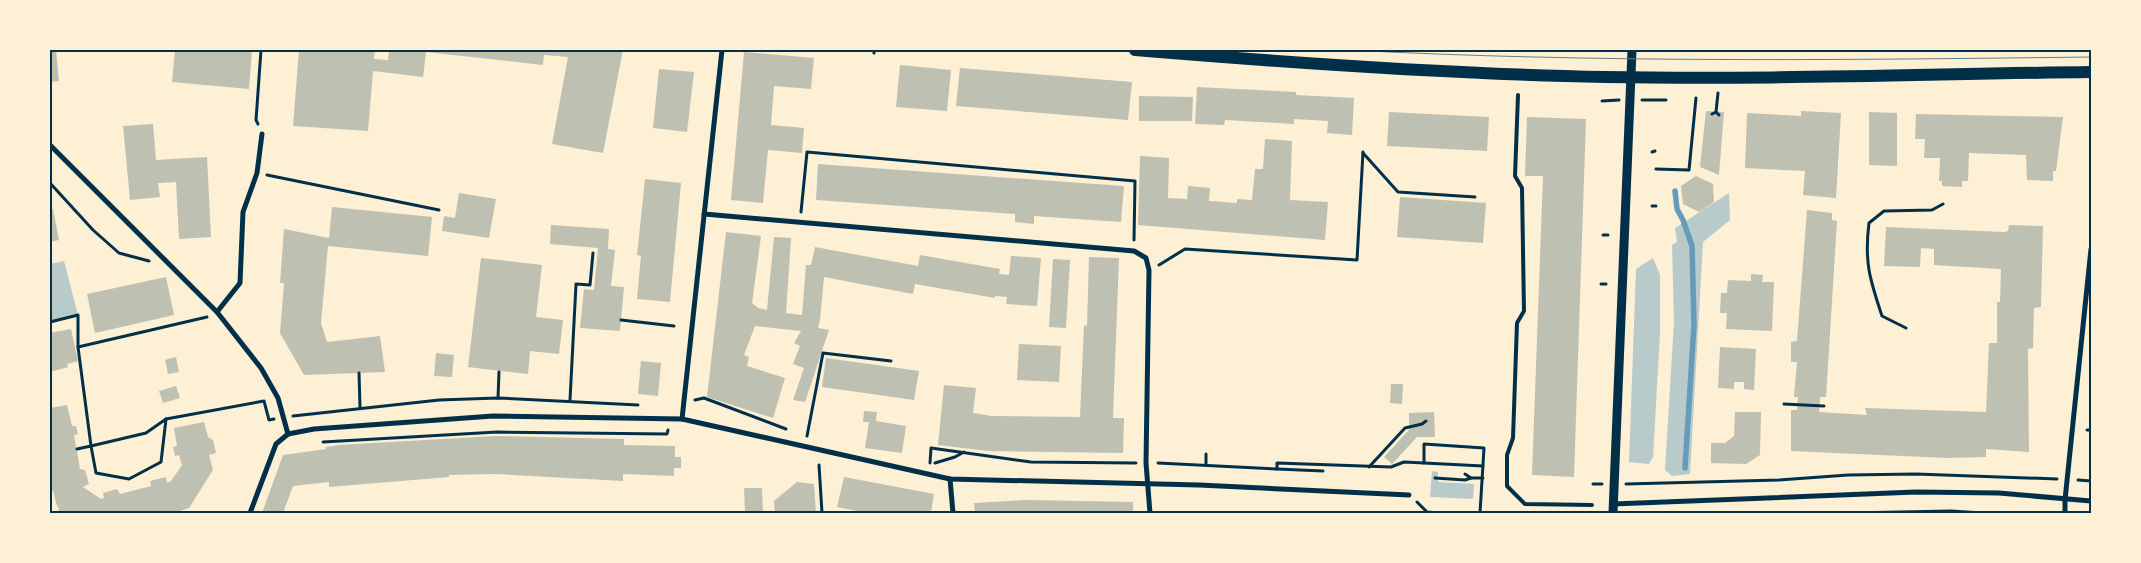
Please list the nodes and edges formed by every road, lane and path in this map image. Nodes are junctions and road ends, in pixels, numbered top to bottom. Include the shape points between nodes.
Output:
1 (261, 50) edge
2 (722, 50) edge
3 (1135, 50) edge
4 (1632, 50) edge
5 (2091, 72) edge
6 (1632, 78) junction
7 (1718, 92) dead end
8 (1518, 95) dead end
9 (1696, 98) dead end
10 (1715, 114) dead end
11 (262, 134) joint
12 (50, 145) edge
13 (1656, 169) dead end
14 (257, 173) junction
15 (50, 182) edge
16 (1476, 196) dead end
17 (1943, 204) dead end
18 (439, 210) dead end
19 (704, 214) junction
20 (800, 223) junction
21 (1603, 235) dead end
22 (1608, 235) dead end
23 (2091, 250) edge
24 (1134, 251) junction
25 (593, 253) dead end
26 (163, 259) junction
27 (1149, 270) junction
28 (217, 312) junction
29 (621, 320) dead end
30 (50, 322) edge
31 (674, 326) dead end
32 (1906, 328) dead end
33 (78, 347) junction
34 (892, 360) dead end
35 (499, 372) dead end
36 (359, 373) dead end
37 (498, 398) dead end
38 (570, 400) dead end
39 (684, 402) junction
40 (1784, 404) dead end
41 (1824, 406) dead end
42 (360, 407) dead end
43 (166, 419) junction
44 (670, 419) junction
45 (682, 419) junction
46 (269, 420) dead end
47 (1426, 421) dead end
48 (794, 432) dead end
49 (288, 434) junction
50 (800, 434) dead end
51 (807, 436) junction
52 (816, 438) dead end
53 (322, 442) dead end
54 (91, 446) junction
55 (77, 449) dead end
56 (964, 452) junction
57 (1206, 454) dead end
58 (1365, 461) dead end
59 (920, 463) dead end
60 (1146, 463) junction
61 (1424, 463) junction
62 (819, 465) dead end
63 (930, 466) junction
64 (1206, 466) junction
65 (1483, 466) junction
66 (1366, 467) junction
67 (1277, 469) junction
68 (1323, 471) dead end
69 (1465, 474) dead end
70 (1435, 478) dead end
71 (1470, 478) junction
72 (1482, 478) junction
73 (950, 479) junction
74 (2067, 479) junction
75 (2091, 481) edge
76 (1146, 483) junction
77 (1640, 484) dead end
78 (1409, 495) joint
79 (2065, 500) junction
80 (2091, 501) edge
81 (1592, 505) dead end
82 (1613, 508) edge
83 (250, 513) edge
84 (822, 513) edge
85 (952, 513) edge
86 (1150, 513) edge
87 (1440, 513) edge
88 (1480, 513) edge
89 (1849, 513) edge
90 (1983, 513) edge
91 (2065, 513) edge

1 - 11 path via 256,120
2 - 19 street
3 - 6 main road via 1338,66
4 - 6 street
5 - 6 main road
6 - 82 street
7 - 10 path
8 - 81 lane via 1515,176 1522,188 1524,311 1517,323 1513,438 1507,455 1507,486 1525,504
9 - 13 path via 1689,170
11 - 14 street
12 - 26 street
14 - 18 path
14 - 28 street via 243,212 240,283
15 - 26 path via 93,230 119,253 150,261
16 - 27 path via 1398,192 1362,152 1358,260 1185,249
17 - 32 path via 1932,210 1884,211 1869,223 1866,242 1868,273 1882,316
19 - 20 street
19 - 39 street
20 - 24 street
20 - 24 path via 807,152 1135,181
21 - 22 path
23 - 74 street
24 - 27 street via 1146,258
25 - 38 path via 590,284 576,284
26 - 28 street
27 - 60 street
28 - 33 path
28 - 49 street via 260,368 278,398
29 - 31 path
30 - 33 path via 78,315
33 - 54 path
34 - 51 path via 823,353
35 - 37 path
36 - 42 path
39 - 45 street
39 - 48 path via 704,398
40 - 41 path
43 - 46 path via 264,401
43 - 54 path via 146,433
43 - 54 path via 161,462 129,479 96,473
44 - 45 street
44 - 49 street via 493,416 314,429
44 - 53 path via 667,434 497,432
45 - 73 street
47 - 66 path via 1406,428
49 - 83 street via 276,444
50 - 51 path
51 - 52 path
54 - 55 path
56 - 60 path via 1031,462
56 - 63 path
56 - 63 path via 931,448
57 - 64 path
58 - 66 path
59 - 63 path
60 - 64 path
60 - 76 street
61 - 65 path
61 - 65 path via 1424,444 1484,448
61 - 66 path
62 - 84 path
64 - 67 path
65 - 72 path
66 - 67 path via 1277,463
67 - 68 path
69 - 71 path
70 - 71 path
71 - 72 path
72 - 88 path
73 - 76 street
73 - 85 street
74 - 75 path
74 - 77 path via 1858,474
74 - 79 street
76 - 78 street
76 - 86 street
78 - 87 path via 1427,512
79 - 80 street
79 - 82 street via 1999,493 1916,492
79 - 91 street
89 - 90 path

